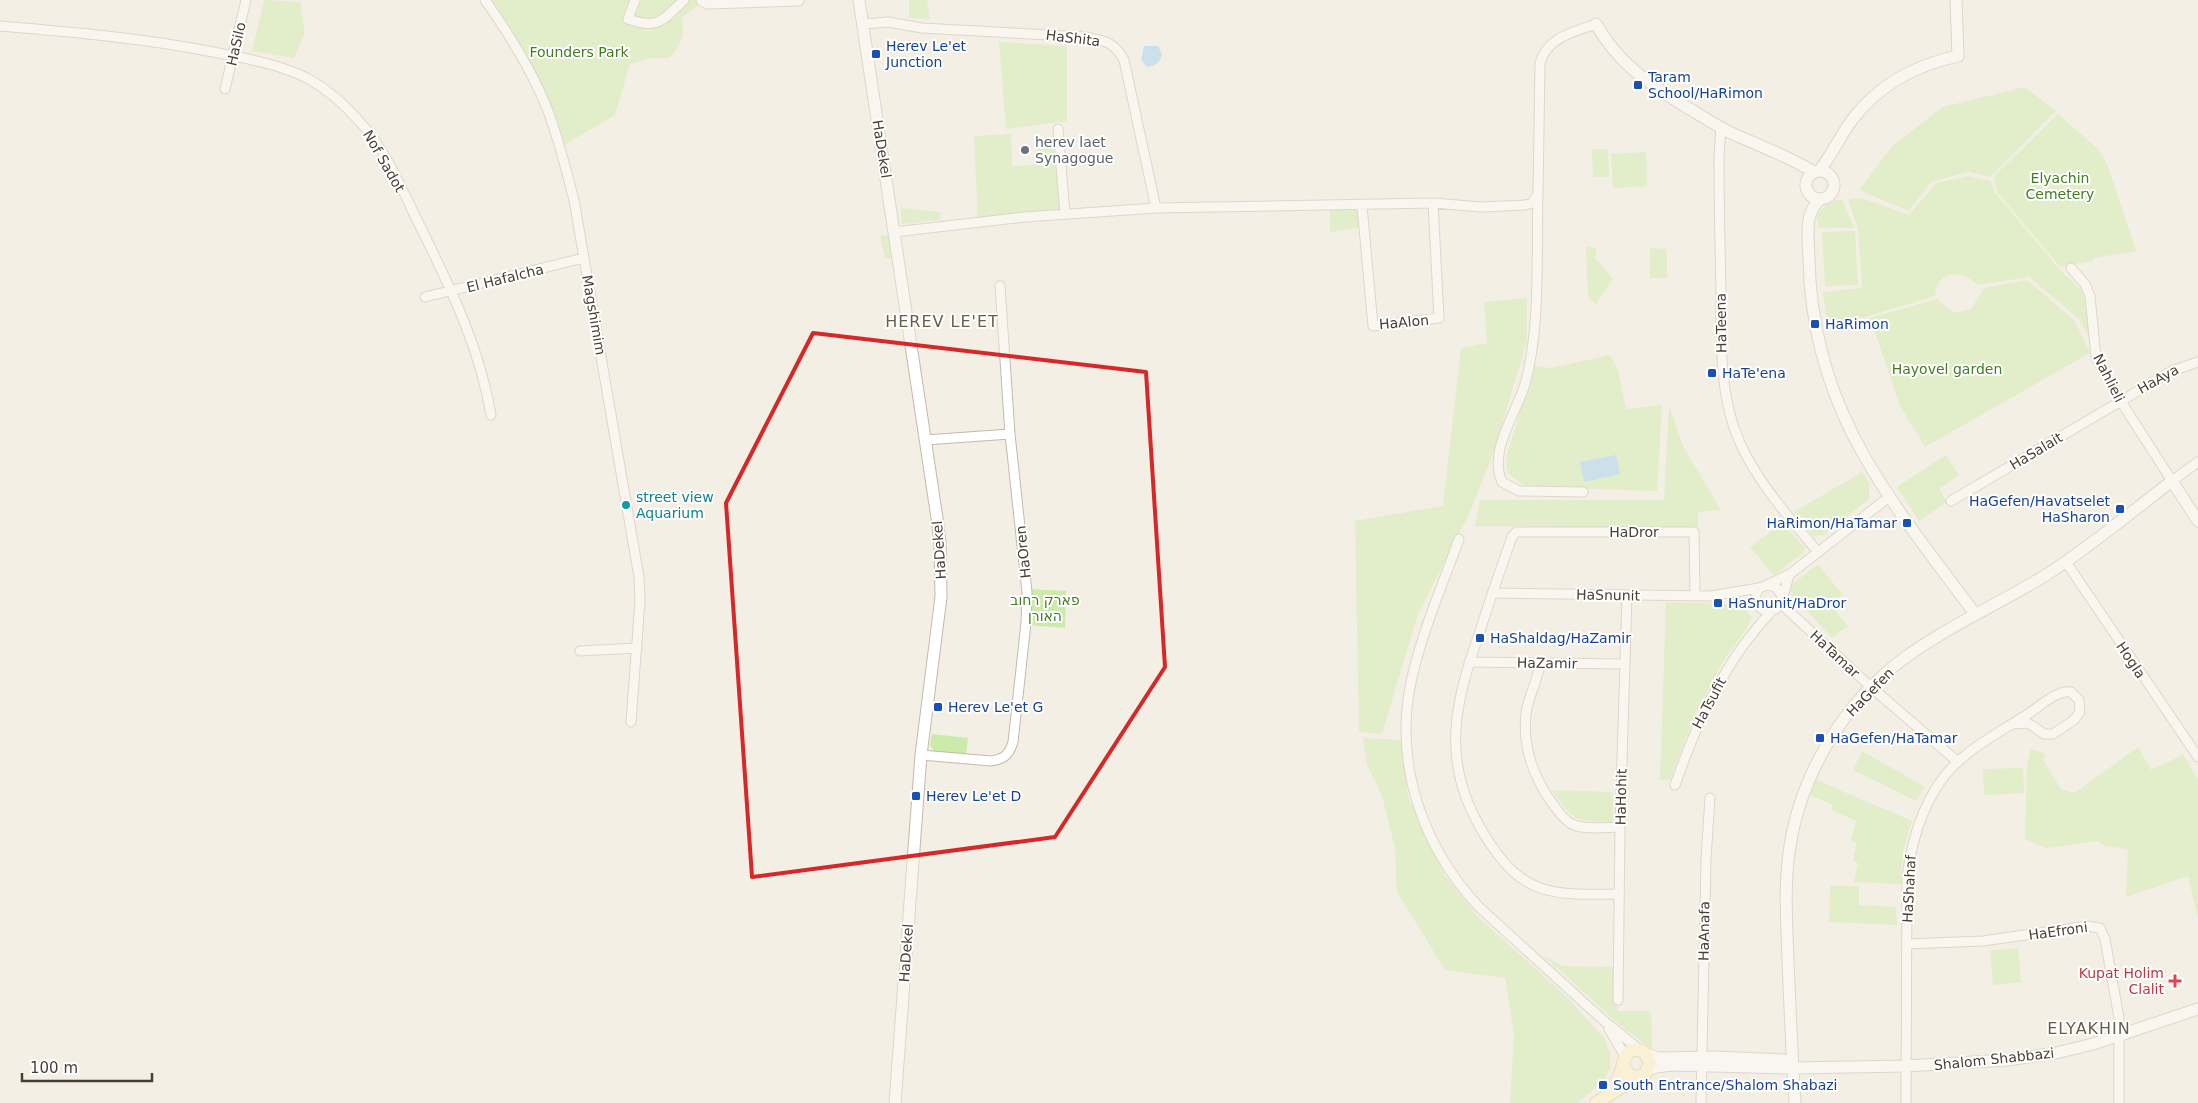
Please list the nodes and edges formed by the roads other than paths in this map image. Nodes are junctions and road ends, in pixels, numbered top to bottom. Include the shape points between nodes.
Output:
1 (246, 0) edge
2 (485, 0) edge
3 (635, 0) edge
4 (684, 0) edge
5 (702, 0) edge
6 (798, 0) edge
7 (859, 0) edge
8 (1956, 0) edge
9 (863, 24) junction
10 (1596, 24) joint
11 (0, 26) edge
12 (234, 56) junction
13 (225, 89) dead end
14 (1721, 128) junction
15 (1058, 129) dead end
16 (1835, 149) junction
17 (1813, 175) junction
18 (1834, 185) junction
19 (1538, 194) junction
20 (1819, 200) junction
21 (1433, 203) junction
22 (1362, 206) junction
23 (1156, 208) junction
24 (1065, 214) junction
25 (894, 232) junction
26 (584, 258) junction
27 (2071, 268) dead end
28 (1000, 286) dead end
29 (452, 290) junction
30 (425, 298) dead end
31 (2198, 362) edge
32 (2120, 400) junction
33 (491, 415) dead end
34 (1010, 434) junction
35 (925, 440) junction
36 (2198, 462) edge
37 (2172, 481) junction
38 (1584, 492) dead end
39 (1889, 497) junction
40 (1951, 501) dead end
41 (2198, 521) edge
42 (1459, 539) dead end
43 (1817, 551) junction
44 (2066, 562) junction
45 (1790, 574) junction
46 (1763, 586) junction
47 (1492, 594) junction
48 (1627, 595) junction
49 (1695, 596) junction
50 (1723, 596) junction
51 (1781, 600) junction
52 (1758, 607) junction
53 (1772, 611) junction
54 (1975, 614) junction
55 (1757, 628) junction
56 (637, 648) junction
57 (580, 651) dead end
58 (1469, 662) junction
59 (1540, 663) junction
60 (1624, 664) junction
61 (1872, 687) junction
62 (631, 722) dead end
63 (2013, 724) junction
64 (921, 755) junction
65 (2198, 757) edge
66 (1958, 762) junction
67 (1675, 785) dead end
68 (1710, 798) dead end
69 (1620, 827) junction
70 (1619, 894) junction
71 (1906, 944) junction
72 (1618, 1000) dead end
73 (2198, 1009) edge
74 (1603, 1020) junction
75 (2120, 1035) junction
76 (1643, 1052) junction
77 (1624, 1060) junction
78 (1701, 1061) junction
79 (1792, 1065) junction
80 (1906, 1066) junction
81 (1644, 1073) junction
82 (1601, 1099) edge
83 (895, 1103) edge
84 (1700, 1103) edge
85 (1795, 1103) edge
86 (1906, 1103) edge
87 (2119, 1103) edge

1 - 12 street, HaSilo
2 - 26 street, Magshimim via 525,64 547,109 561,147
3 - 4 street via 628,20 644,25 660,22
5 - 6 street
7 - 9 street, HaDekel
8 - 16 street via 1958,56 1917,68 1884,88 1854,118
9 - 23 street, HaShita via 888,22 922,28 1086,37 1105,40 1118,48 1124,60
9 - 25 street, HaDekel
10 - 14 street via 1612,49 1642,78
10 - 19 street via 1559,38 1542,53
11 - 12 street, Nof Sadot via 149,40
12 - 13 street, HaSilo
12 - 29 street, Nof Sadot via 285,69 308,79 326,90 360,122 386,159
14 - 17 street via 1793,159
14 - 43 street, HaTeena via 1721,331 1730,413 1740,442 1760,480
15 - 24 street
16 - 17 street
16 - 18 street
17 - 18 street via 1831,177
17 - 20 street via 1807,192
18 - 20 street via 1831,194
19 - 21 street via 1532,203 1518,206
19 - 38 street via 1530,362 1518,405 1500,448 1498,466 1502,482 1519,490
20 - 39 street via 1812,209 1809,222 1810,272 1818,338 1833,390 1849,429
21 - 22 street
21 - 22 street, HaAlon via 1439,318 1373,326
22 - 23 street
23 - 24 street
24 - 25 street
25 - 35 street, HaDekel
26 - 29 street, El Hafalcha
26 - 56 street, Magshimim via 634,544 640,601
27 - 32 street, Nahlieli via 2085,284 2090,296 2096,357
28 - 34 street, HaOren
29 - 30 street, El Hafalcha
29 - 33 street, Nof Sadot via 478,358
31 - 32 street, HaAya via 2172,371
32 - 37 street, Nahlieli
32 - 40 street, HaSalait
34 - 35 street
34 - 64 street, HaOren via 1027,592 1013,742 1002,759 991,761
35 - 64 street, HaDekel via 937,518 941,597
36 - 37 street
37 - 41 street
37 - 44 street, HaGefen
39 - 43 street
39 - 54 street
42 - 74 street via 1410,688 1407,741 1416,800 1435,847 1461,888
43 - 45 street
44 - 54 street, HaGefen
44 - 65 street, Hogla
45 - 46 street
45 - 51 street
46 - 50 street, HaSnunit
46 - 51 street via 1776,587
46 - 52 street via 1755,597
47 - 48 street, HaSnunit
47 - 49 street, HaDror via 1516,532 1694,532
47 - 58 street
48 - 49 street, HaSnunit
48 - 60 street, HaHohit
49 - 50 street, HaSnunit
50 - 52 street, HaSnunit via 1739,597 1754,602
51 - 53 street
51 - 61 street, HaTamar
52 - 53 street
52 - 55 street, HaTsufit
53 - 55 street, HaTsufit
54 - 61 street, HaGefen via 1904,658
55 - 67 street, HaTsufit via 1708,702
56 - 57 street
56 - 62 street, Magshimim
58 - 59 street, HaZamir
58 - 70 street via 1458,704 1455,739 1465,795 1489,843 1509,869 1533,886 1561,894
59 - 60 street, HaZamir
59 - 69 street via 1529,701 1525,731 1537,778 1546,796 1569,823 1582,827
60 - 69 street, HaHohit
61 - 66 street, HaTamar
61 - 79 street, HaGefen via 1842,722 1820,758 1804,792 1792,835 1786,892
63 - 63 street, HaShahaf via 2028,723 2044,734 2052,734 2078,716 2079,700 2072,692 2059,694
63 - 66 street, HaShahaf
64 - 83 street, HaDekel
66 - 71 street, HaShahaf via 1932,798 1913,840 1906,877
68 - 78 street, HaAnafa
69 - 70 street, HaHohit
70 - 72 street, HaHohit
71 - 75 street, HaEfroni via 1973,942 2087,926 2100,928 2105,939
71 - 80 street, HaShahaf
73 - 75 street, Shalom Shabbazi
74 - 76 street
74 - 77 street
75 - 80 street, Shalom Shabbazi via 2043,1055
75 - 87 street
76 - 77 main road via 1632,1050
76 - 78 street, Shalom Shabbazi via 1658,1058
76 - 81 main road via 1650,1062
77 - 81 main road via 1629,1075
77 - 82 main road via 1615,1084
78 - 79 street, Shalom Shabbazi
78 - 81 street, Shalom Shabbazi via 1662,1066
78 - 84 street, HaAnafa
79 - 80 street, Shalom Shabbazi
79 - 85 street, HaGefen
80 - 86 street, HaShahaf
81 - 82 main road

